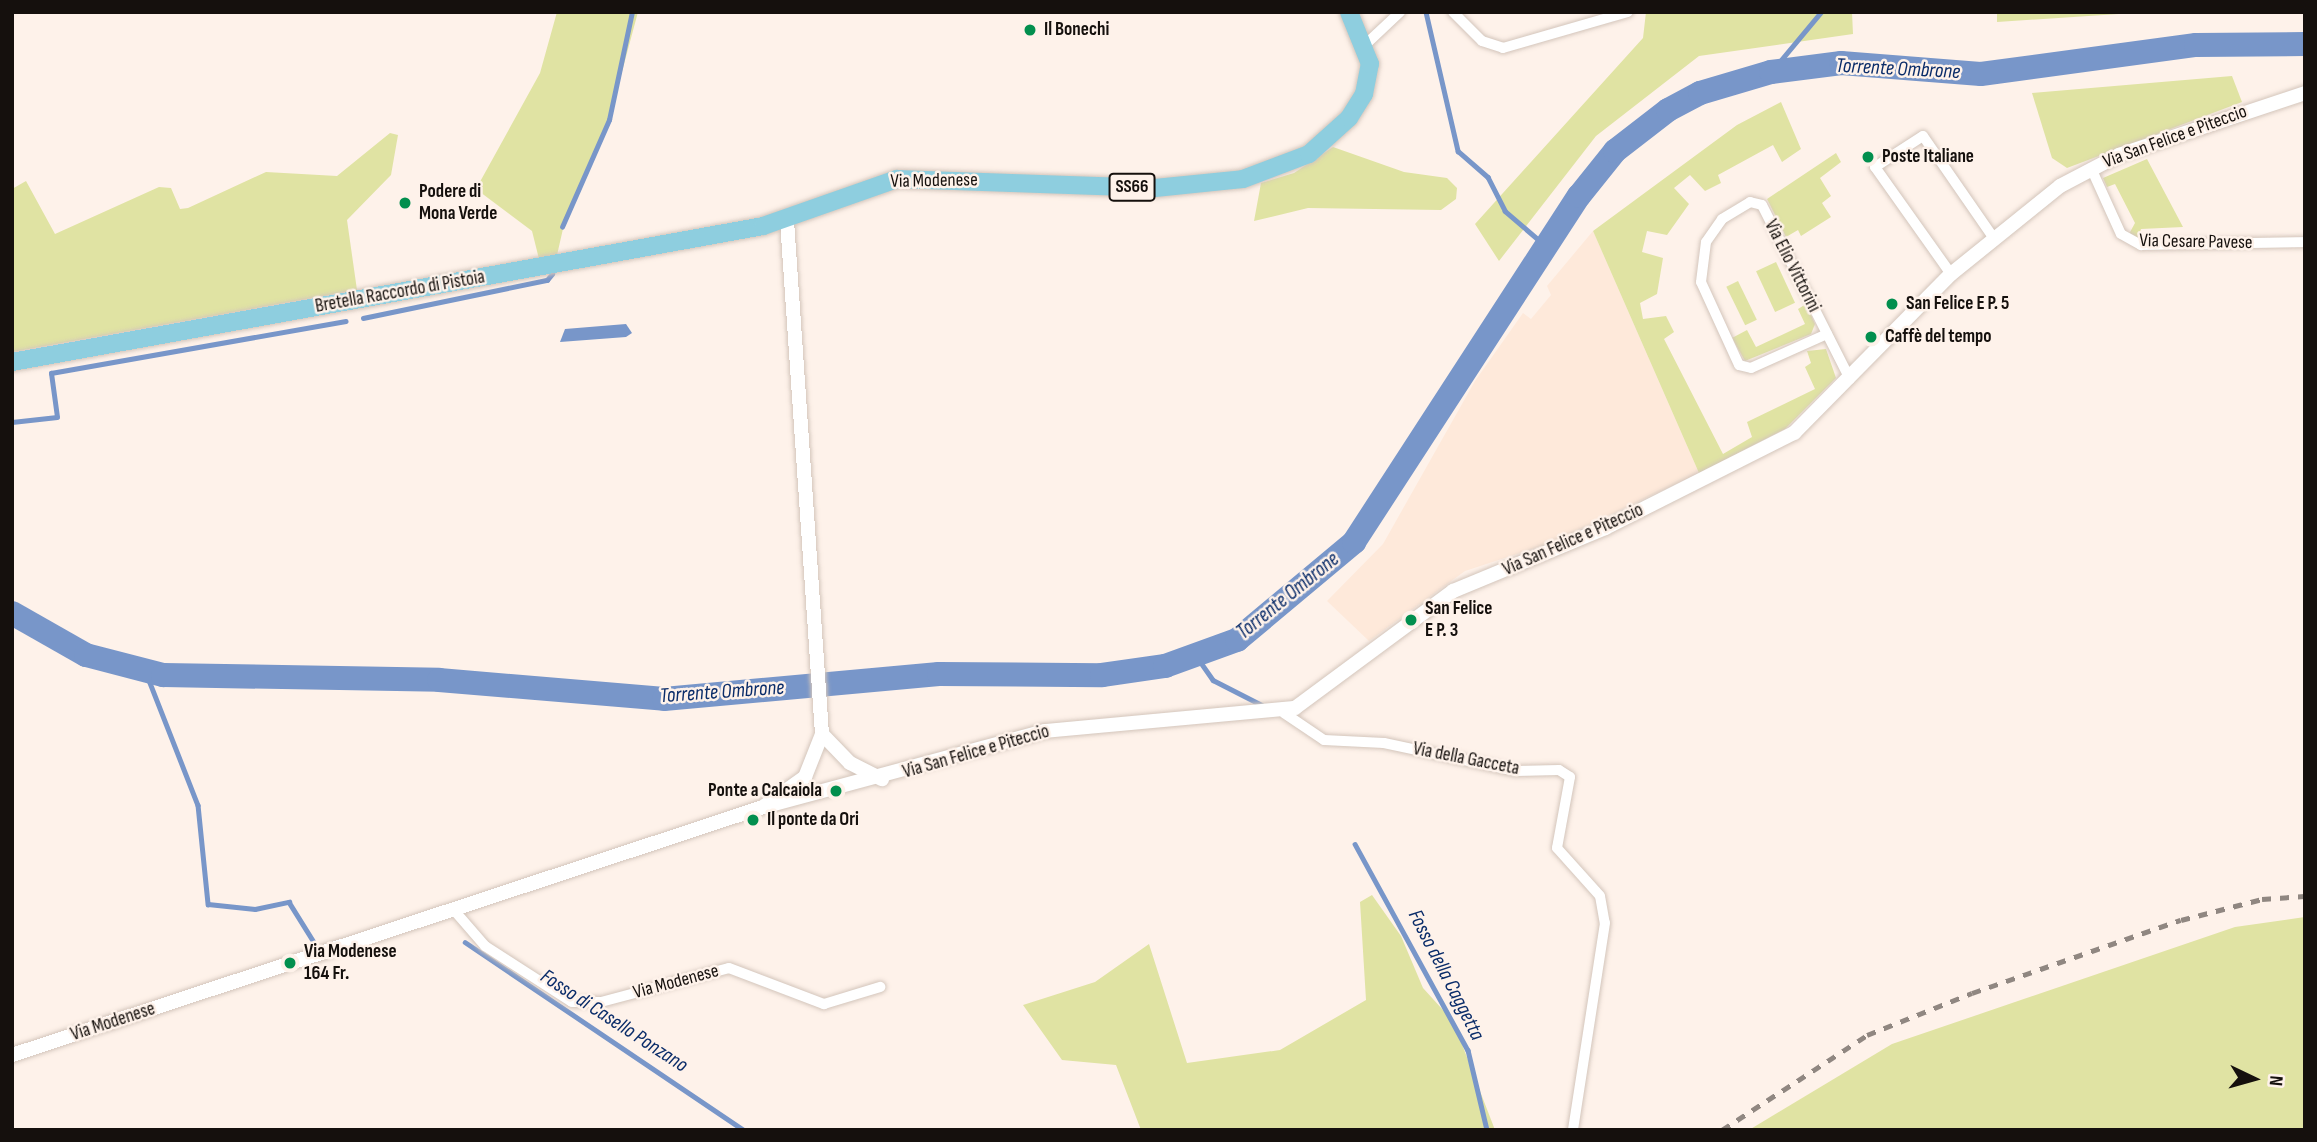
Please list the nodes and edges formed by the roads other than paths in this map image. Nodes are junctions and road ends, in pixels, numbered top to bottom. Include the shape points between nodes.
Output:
1 (1349, 12) edge
2 (1400, 12) edge
3 (1453, 12) edge
4 (1628, 12) edge
5 (1366, 44) junction
6 (2305, 93) edge
7 (2091, 168) junction
8 (787, 220) junction
9 (1993, 237) junction
10 (2305, 242) edge
11 (1951, 274) junction
12 (1827, 334) junction
13 (12, 362) edge
14 (1850, 379) junction
15 (1284, 713) junction
16 (822, 734) junction
17 (882, 779) junction
18 (763, 807) junction
19 (453, 909) junction
20 (880, 987) dead end
21 (12, 1055) edge
22 (1573, 1130) edge

1 - 5 main road
2 - 5 street
3 - 4 street via 1482,41 1503,48
5 - 8 main road, Via Modenese / SS66 via 1364,94 1349,118 1309,154 1267,172 1156,188 897,179 853,190
6 - 7 street, Via San Felice e Piteccio
7 - 9 street, Via San Felice e Piteccio
7 - 10 street, Via Cesare Pavese via 2121,234 2141,245
8 - 13 main road, Bretella Raccordo di Pistoia
8 - 16 street
9 - 11 street, Via San Felice e Piteccio
9 - 11 street via 1923,136 1875,167
11 - 14 street, Via San Felice e Piteccio
12 - 12 street, Via Elio Vittorini via 1762,205 1750,202 1722,219 1706,242 1701,282 1739,365 1751,368
12 - 14 street, Via Elio Vittorini
14 - 15 street, Via San Felice e Piteccio via 1810,421 1776,444 1605,528 1453,591
15 - 17 street, Via San Felice e Piteccio via 1045,731
15 - 22 street, Via della Gacceta via 1324,740 1384,743 1516,771 1559,769 1570,777 1557,848 1600,896 1605,923
16 - 17 street via 850,763
16 - 18 street via 805,777
17 - 18 street, Via San Felice e Piteccio
18 - 19 street, Via Modenese
19 - 20 street, Via Modenese via 485,946 572,1002 601,1002 729,968 824,1004
19 - 21 street, Via Modenese

